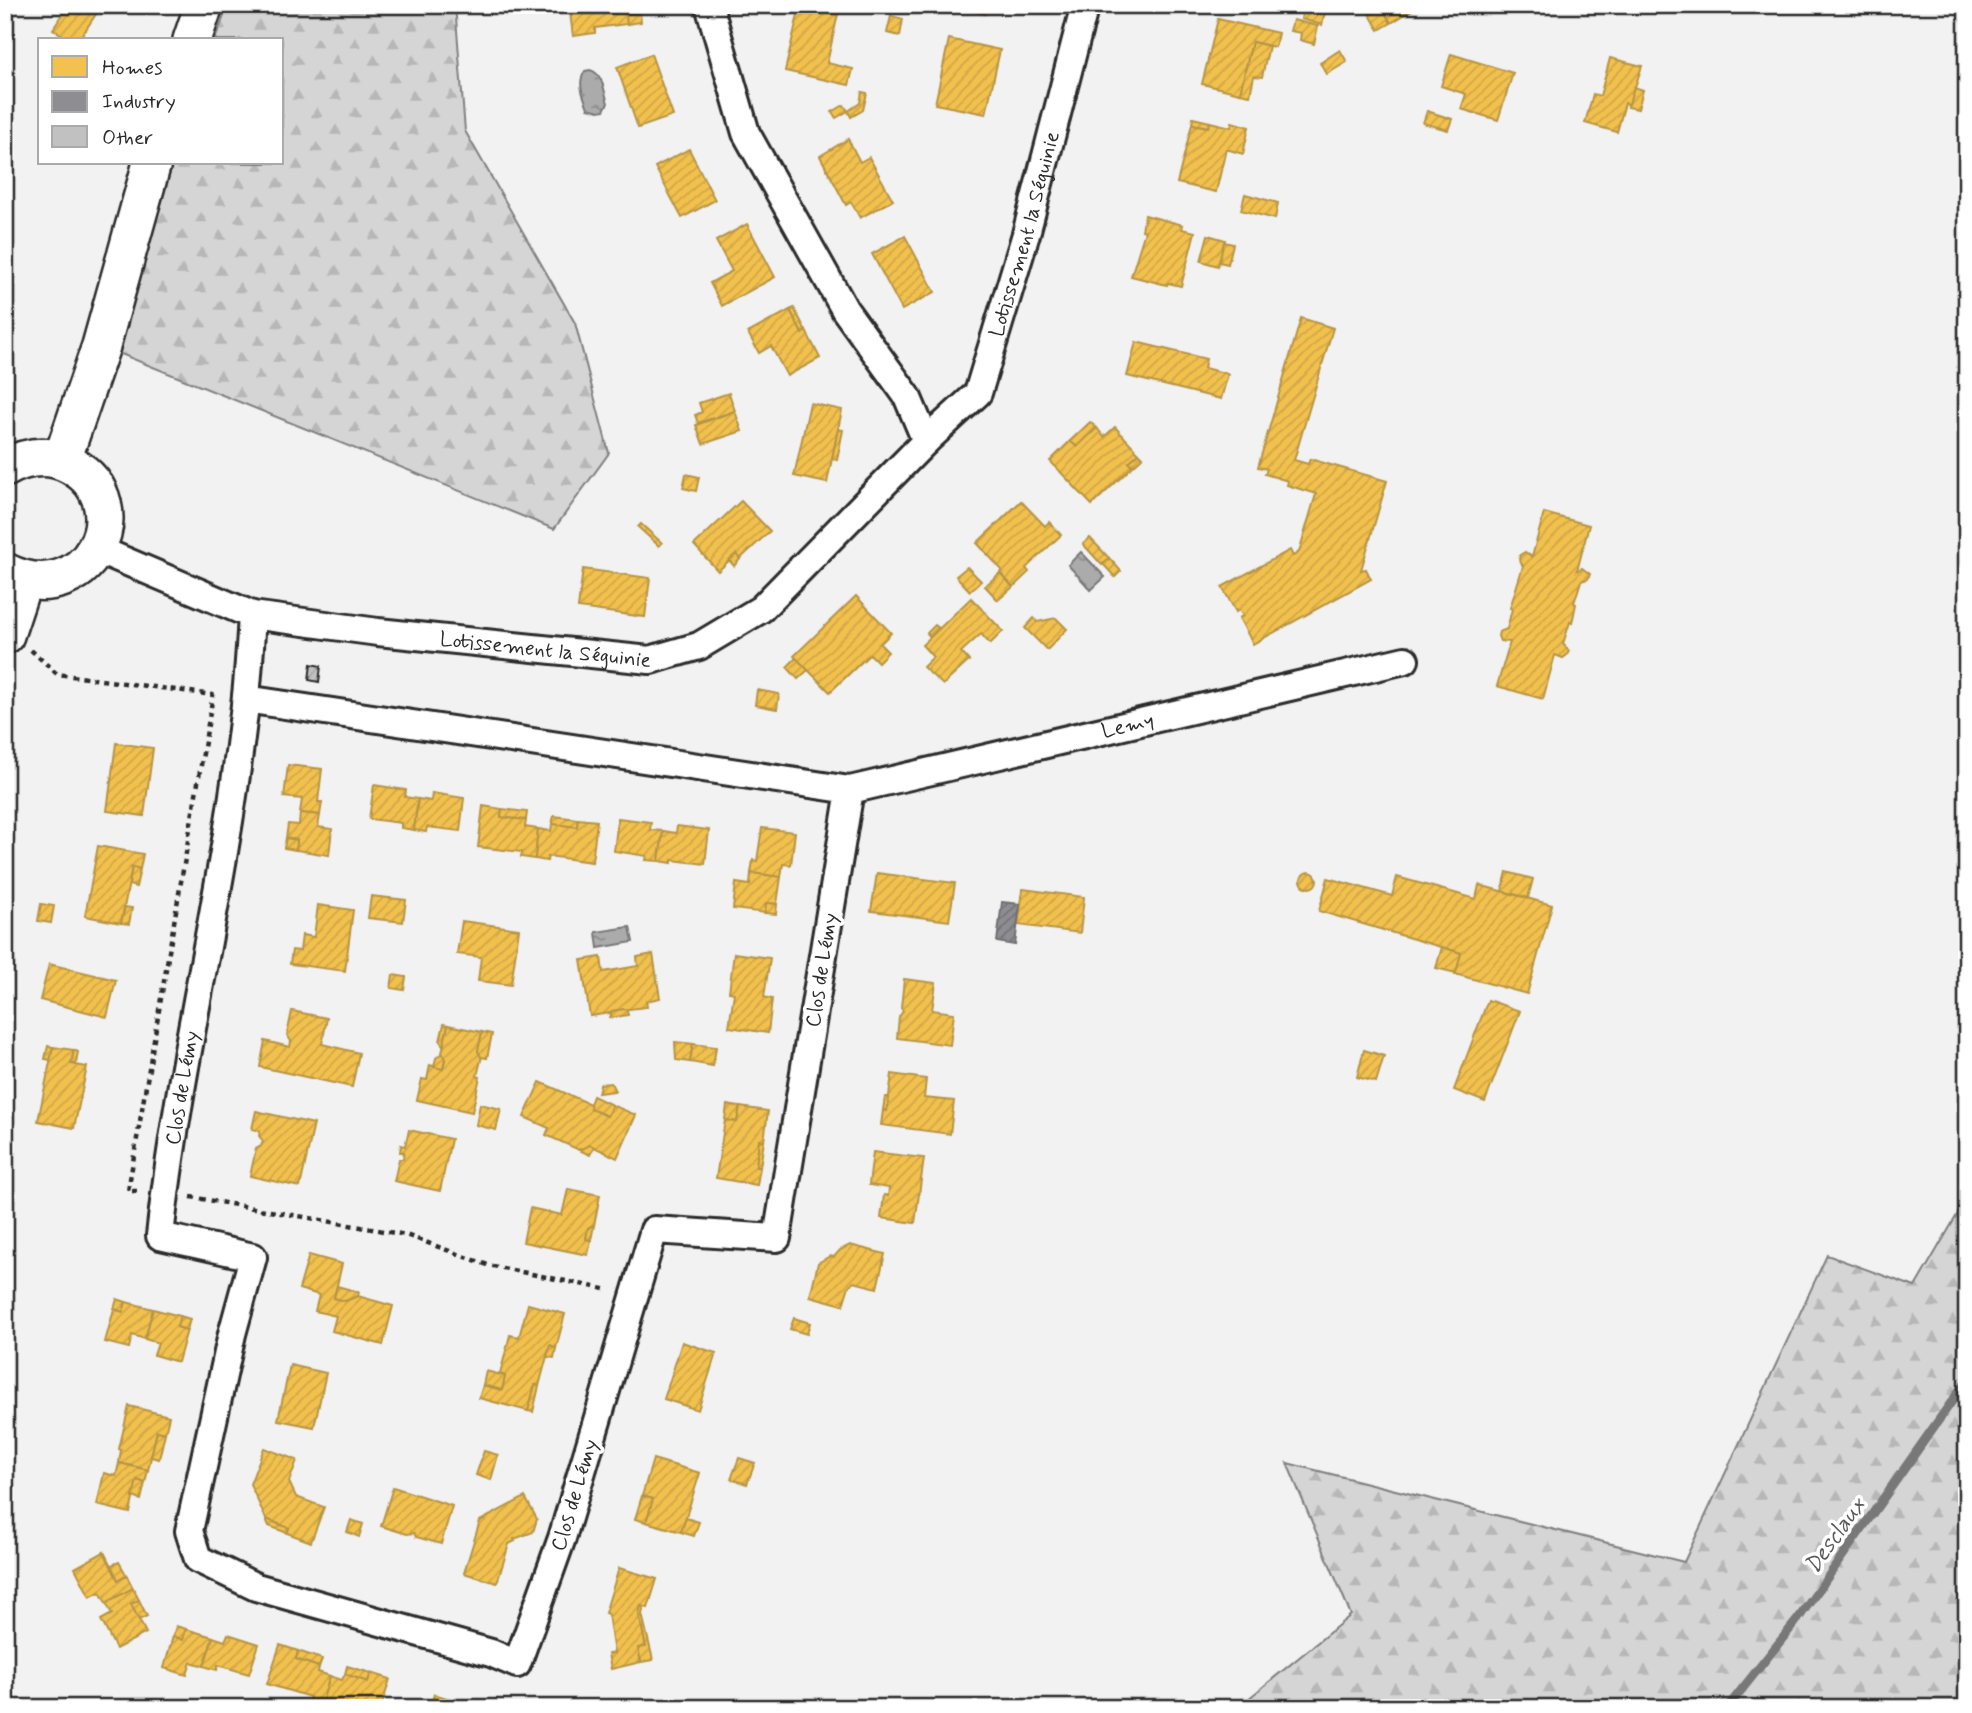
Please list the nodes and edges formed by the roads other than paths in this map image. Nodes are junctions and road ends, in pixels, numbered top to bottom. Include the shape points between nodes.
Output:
1 (204, 5) edge
2 (709, 5) edge
3 (1085, 5) edge
4 (193, 38) edge
5 (152, 164) edge
6 (926, 441) junction
7 (62, 460) junction
8 (5, 468) edge
9 (97, 549) junction
10 (14, 576) edge
11 (252, 615) junction
12 (14, 641) edge
13 (1405, 660) dead end
14 (246, 699) junction
15 (850, 790) junction

1 - 4 street
2 - 6 street via 746,133 845,310 907,396
3 - 6 street, Lotissement la Séguinie via 1026,234 978,393
5 - 7 street via 101,346
6 - 11 street, Lotissement la Séguinie via 761,609 699,646 650,660
7 - 8 street via 19,460
7 - 9 street via 81,471 95,487 103,507 104,528
9 - 10 street via 84,566 66,578 45,583
9 - 11 street, Lotissement la Séguinie
10 - 12 street
11 - 14 street, Clos de Lémy
13 - 15 street, Lemy
14 - 15 street
14 - 15 street, Clos de Lémy via 211,926 170,1145 160,1236 253,1257 189,1531 198,1559 256,1587 517,1664 562,1538 654,1230 777,1238

